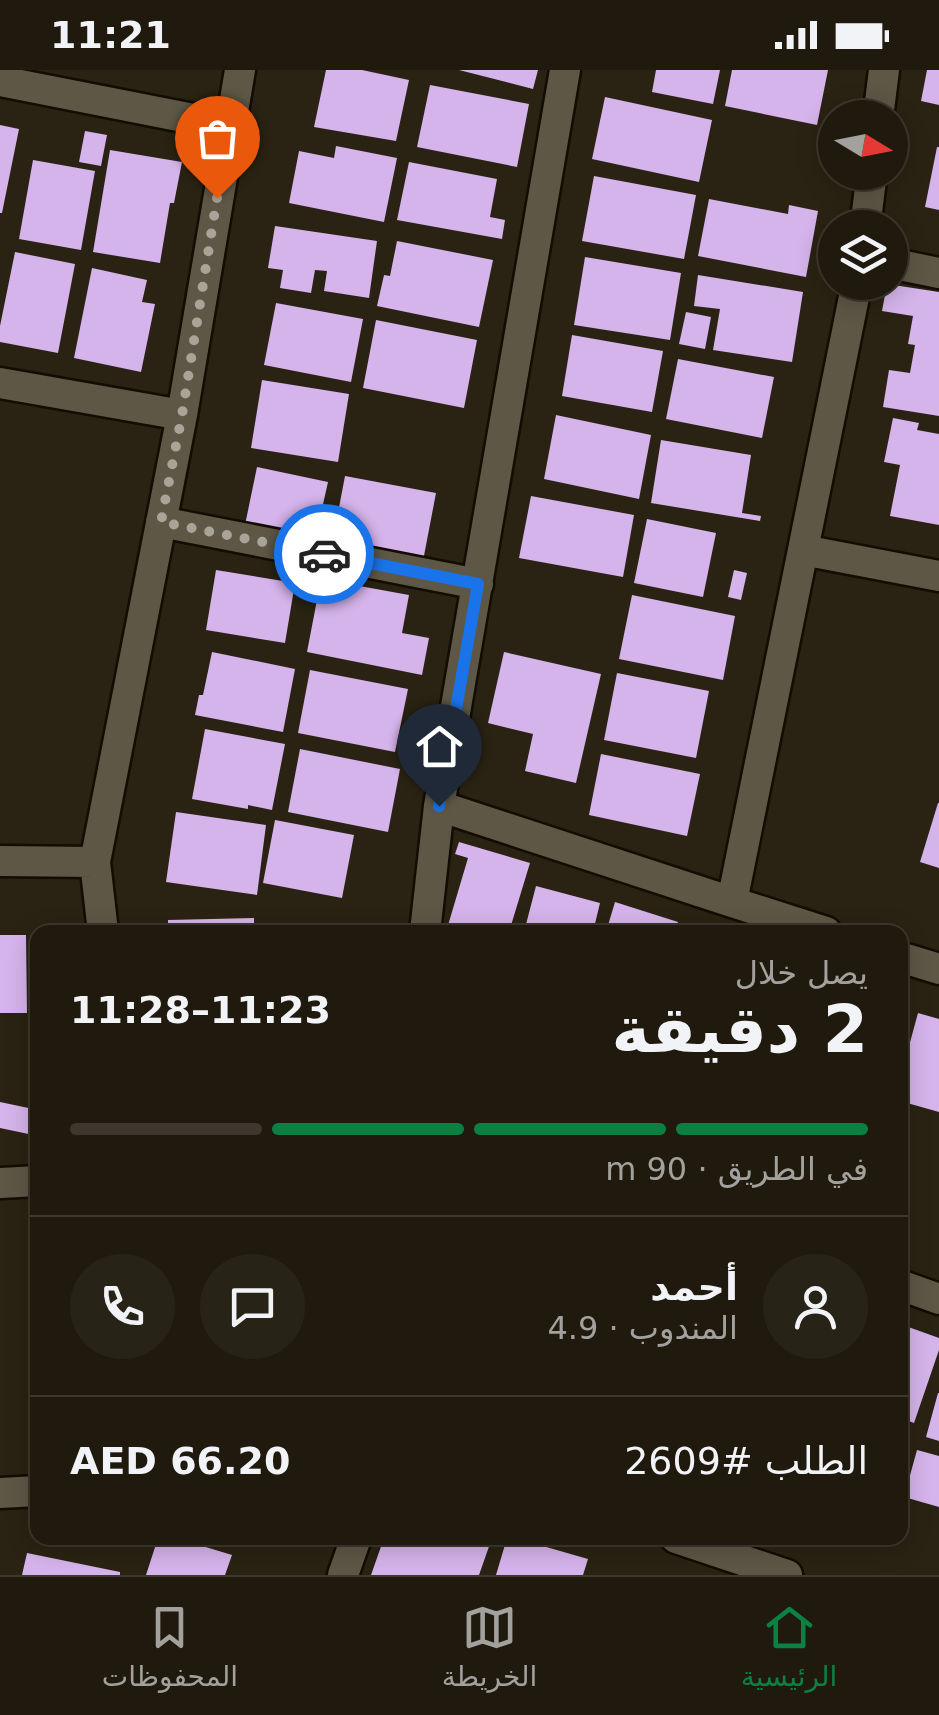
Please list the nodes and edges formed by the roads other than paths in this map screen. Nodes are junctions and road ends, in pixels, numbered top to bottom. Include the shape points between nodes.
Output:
1 (240, 70) edge
2 (566, 70) edge
3 (884, 70) edge
4 (0, 81) edge
5 (880, 100) edge
6 (229, 126) junction
7 (908, 267) edge
8 (939, 273) edge
9 (853, 300) edge
10 (0, 382) edge
11 (182, 415) junction
12 (161, 522) junction
13 (803, 550) junction
14 (939, 576) edge
15 (478, 584) junction
16 (439, 806) junction
17 (0, 862) edge
18 (96, 862) junction
19 (732, 902) junction
20 (101, 925) edge
21 (426, 925) edge
22 (804, 925) edge
23 (908, 959) edge
24 (939, 969) edge
25 (30, 1181) edge
26 (0, 1183) edge
27 (908, 1289) edge
28 (939, 1299) edge
29 (30, 1491) edge
30 (0, 1493) edge
31 (354, 1545) edge
32 (697, 1545) edge
33 (343, 1575) edge
34 (786, 1575) edge

1 - 6 street
2 - 15 street
3 - 5 street
4 - 6 street
6 - 11 street
7 - 8 street
9 - 13 street
10 - 11 street
11 - 12 street
12 - 15 street
12 - 18 street
13 - 14 street
13 - 19 street
15 - 16 street
16 - 19 street
16 - 21 street
17 - 18 street
18 - 20 street
19 - 22 street
23 - 24 street
25 - 26 street
27 - 28 street
29 - 30 street
31 - 33 street
32 - 34 street

